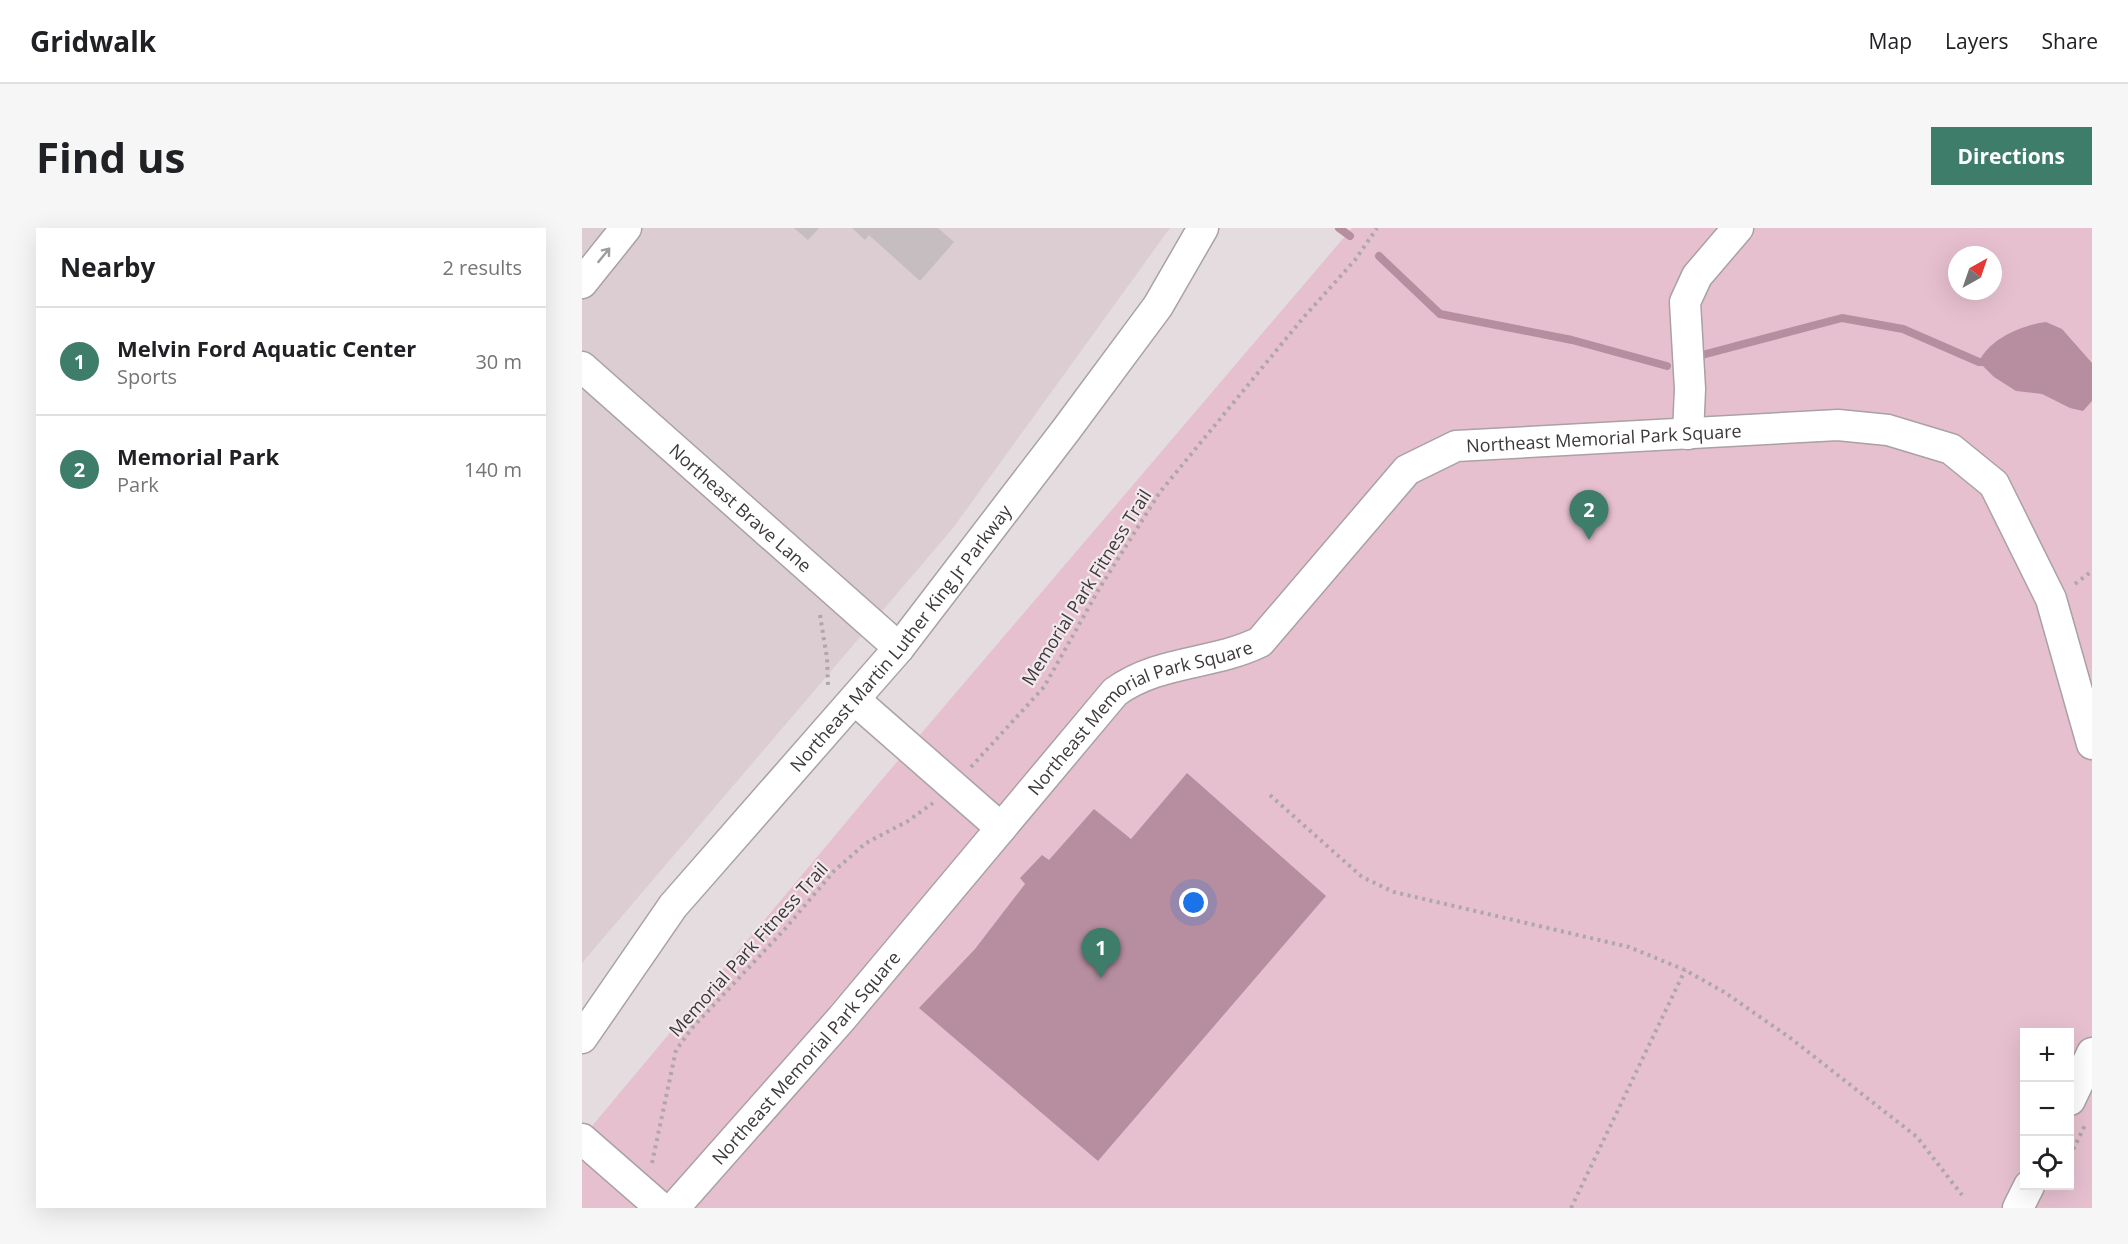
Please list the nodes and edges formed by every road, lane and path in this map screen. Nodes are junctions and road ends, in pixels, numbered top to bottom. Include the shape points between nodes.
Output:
1 (626, 228) edge
2 (1203, 228) edge
3 (1377, 228) edge
4 (1738, 228) edge
5 (582, 283) edge
6 (582, 367) edge
7 (1688, 434) junction
8 (899, 648) junction
9 (855, 700) junction
10 (2092, 744) edge
11 (952, 785) junction
12 (1270, 795) dead end
13 (1002, 828) junction
14 (1685, 970) junction
15 (582, 1038) edge
16 (2092, 1053) edge
17 (2079, 1110) edge
18 (2074, 1136) edge
19 (582, 1139) edge
20 (650, 1169) dead end
21 (2027, 1190) edge
22 (1962, 1195) dead end
23 (662, 1208) edge
24 (674, 1208) edge
25 (1571, 1208) edge
26 (2018, 1208) edge

5 -> 1 street
2 - 8 street, Northeast Martin Luther King Jr Parkway via 1158,306
3 - 11 path, Memorial Park Fitness Trail via 1355,260 1160,492 1044,687
4 - 7 street via 1697,276 1685,302 1690,389
6 - 8 street, Northeast Brave Lane
7 - 10 street, Northeast Memorial Park Square via 1838,425 1888,430 1951,449 1994,484 2051,599
7 - 13 street, Northeast Memorial Park Square via 1456,446 1407,470 1260,642 1237,653 1163,667 1134,679 1116,692
8 - 9 street, Northeast Martin Luther King Jr Parkway
9 - 11 street
9 - 15 street, Northeast Martin Luther King Jr Parkway via 673,906
11 - 13 street
11 - 20 path, Memorial Park Fitness Trail via 908,821 866,843 834,872 693,1027 676,1050
12 - 14 path via 1362,876 1394,892 1629,947
13 - 24 street, Northeast Memorial Park Square via 842,1018
14 - 22 path via 1789,1037 1917,1137
14 - 25 path
16 - 17 street
17 - 18 path
19 - 23 street
21 - 26 street

